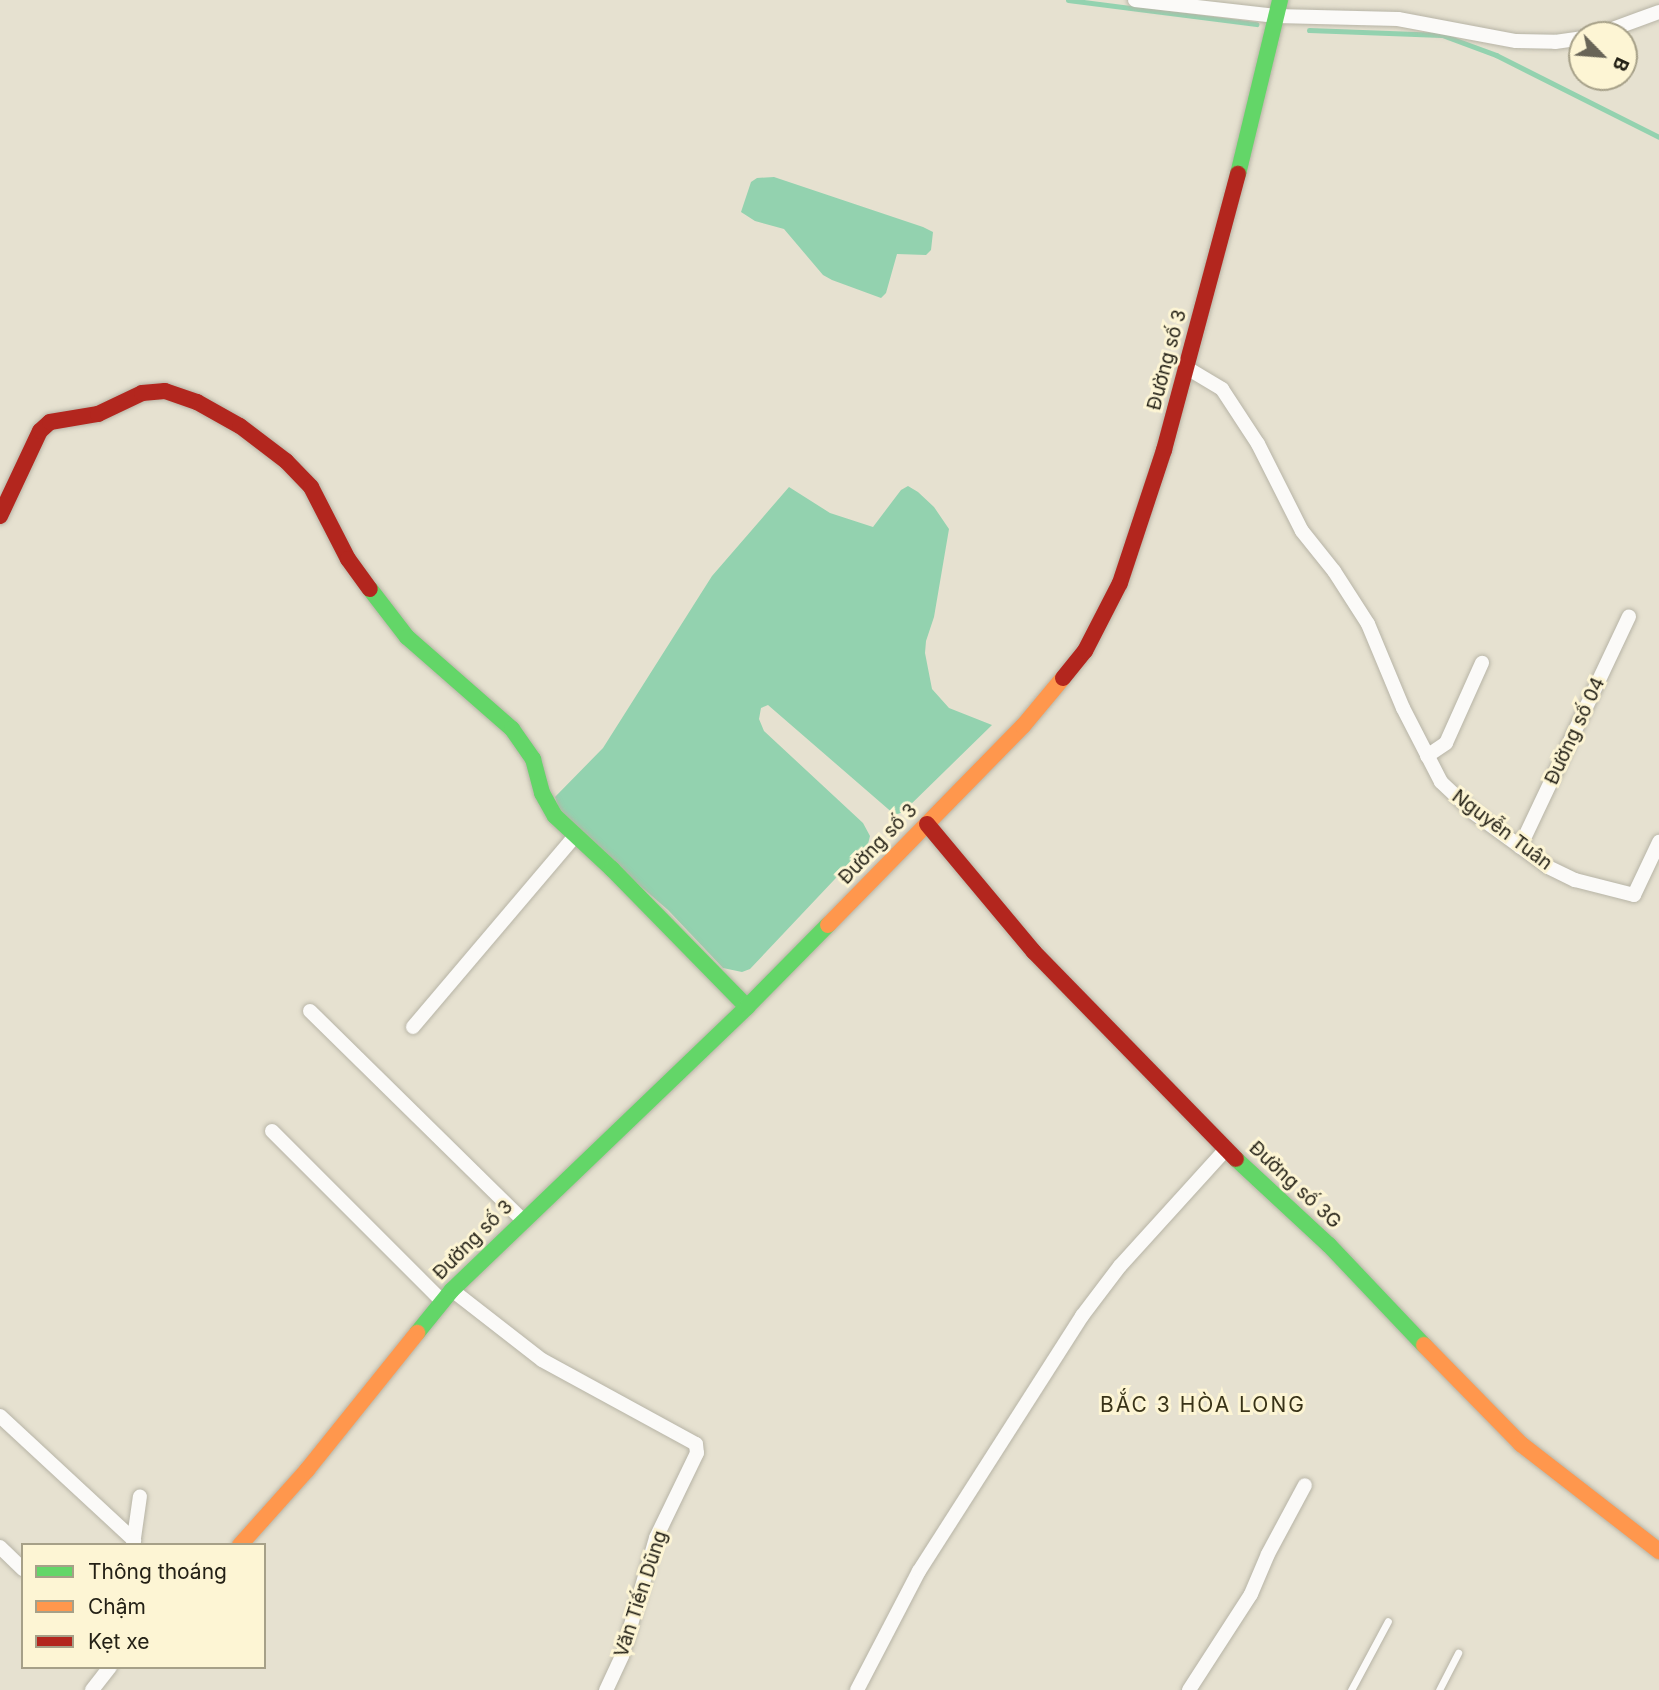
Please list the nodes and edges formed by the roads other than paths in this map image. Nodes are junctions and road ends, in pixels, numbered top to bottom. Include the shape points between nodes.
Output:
1 (1135, 0) edge
2 (1221, 5) edge
3 (1278, 8) edge
4 (1659, 12) edge
5 (1634, 21) edge
6 (1568, 39) edge
7 (1187, 368) junction
8 (0, 516) edge
9 (1629, 615) dead end
10 (1482, 663) dead end
11 (1427, 756) junction
12 (927, 824) junction
13 (575, 836) junction
14 (1659, 842) edge
15 (1520, 847) junction
16 (747, 1007) junction
17 (310, 1011) dead end
18 (413, 1027) dead end
19 (272, 1131) dead end
20 (1226, 1149) junction
21 (523, 1220) junction
22 (447, 1296) junction
23 (0, 1416) edge
24 (1305, 1485) dead end
25 (140, 1496) dead end
26 (133, 1542) edge
27 (242, 1543) edge
28 (0, 1547) edge
29 (1659, 1551) edge
30 (21, 1567) edge
31 (1388, 1621) dead end
32 (1458, 1653) dead end
33 (108, 1669) edge
34 (92, 1690) edge
35 (606, 1690) edge
36 (857, 1690) edge
37 (1189, 1690) edge
38 (1351, 1690) edge
39 (1440, 1690) edge

1 - 2 street
2 - 3 street
3 - 6 street via 1398,19 1535,43
3 - 7 street, Đường số 3
4 - 5 street
7 - 11 street, Nguyễn Tuân via 1222,389 1258,444 1302,531 1368,624
7 - 12 street, Đường số 3 via 1134,545 1097,633 1023,726
8 - 13 street via 40,431 50,422 98,414 153,391 177,394 219,412 286,461 311,487 366,585 407,637 512,729 533,759 548,806
9 - 15 street, Đường số 04
10 - 11 street via 1446,743
11 - 15 street, Nguyễn Tuân via 1441,782
12 - 16 street, Đường số 3
12 - 20 street, Đường số 3G via 1034,952
13 - 16 street
13 - 18 street
14 - 15 street, Nguyễn Tuân via 1634,895 1575,880
16 - 21 street, Đường số 3
17 - 21 street
19 - 22 street
20 - 29 street, Đường số 3G via 1329,1245 1521,1444
20 - 36 street via 1119,1266 1082,1316 919,1571
21 - 22 street, Đường số 3
22 - 27 street, Đường số 3 via 321,1454
22 - 35 street, Văn Tiến Dũng via 542,1360 692,1440 697,1448 656,1538 622,1656
23 - 26 street
24 - 37 street via 1251,1594
25 - 26 street
28 - 30 street
31 - 38 lane
32 - 39 lane
33 - 34 street

